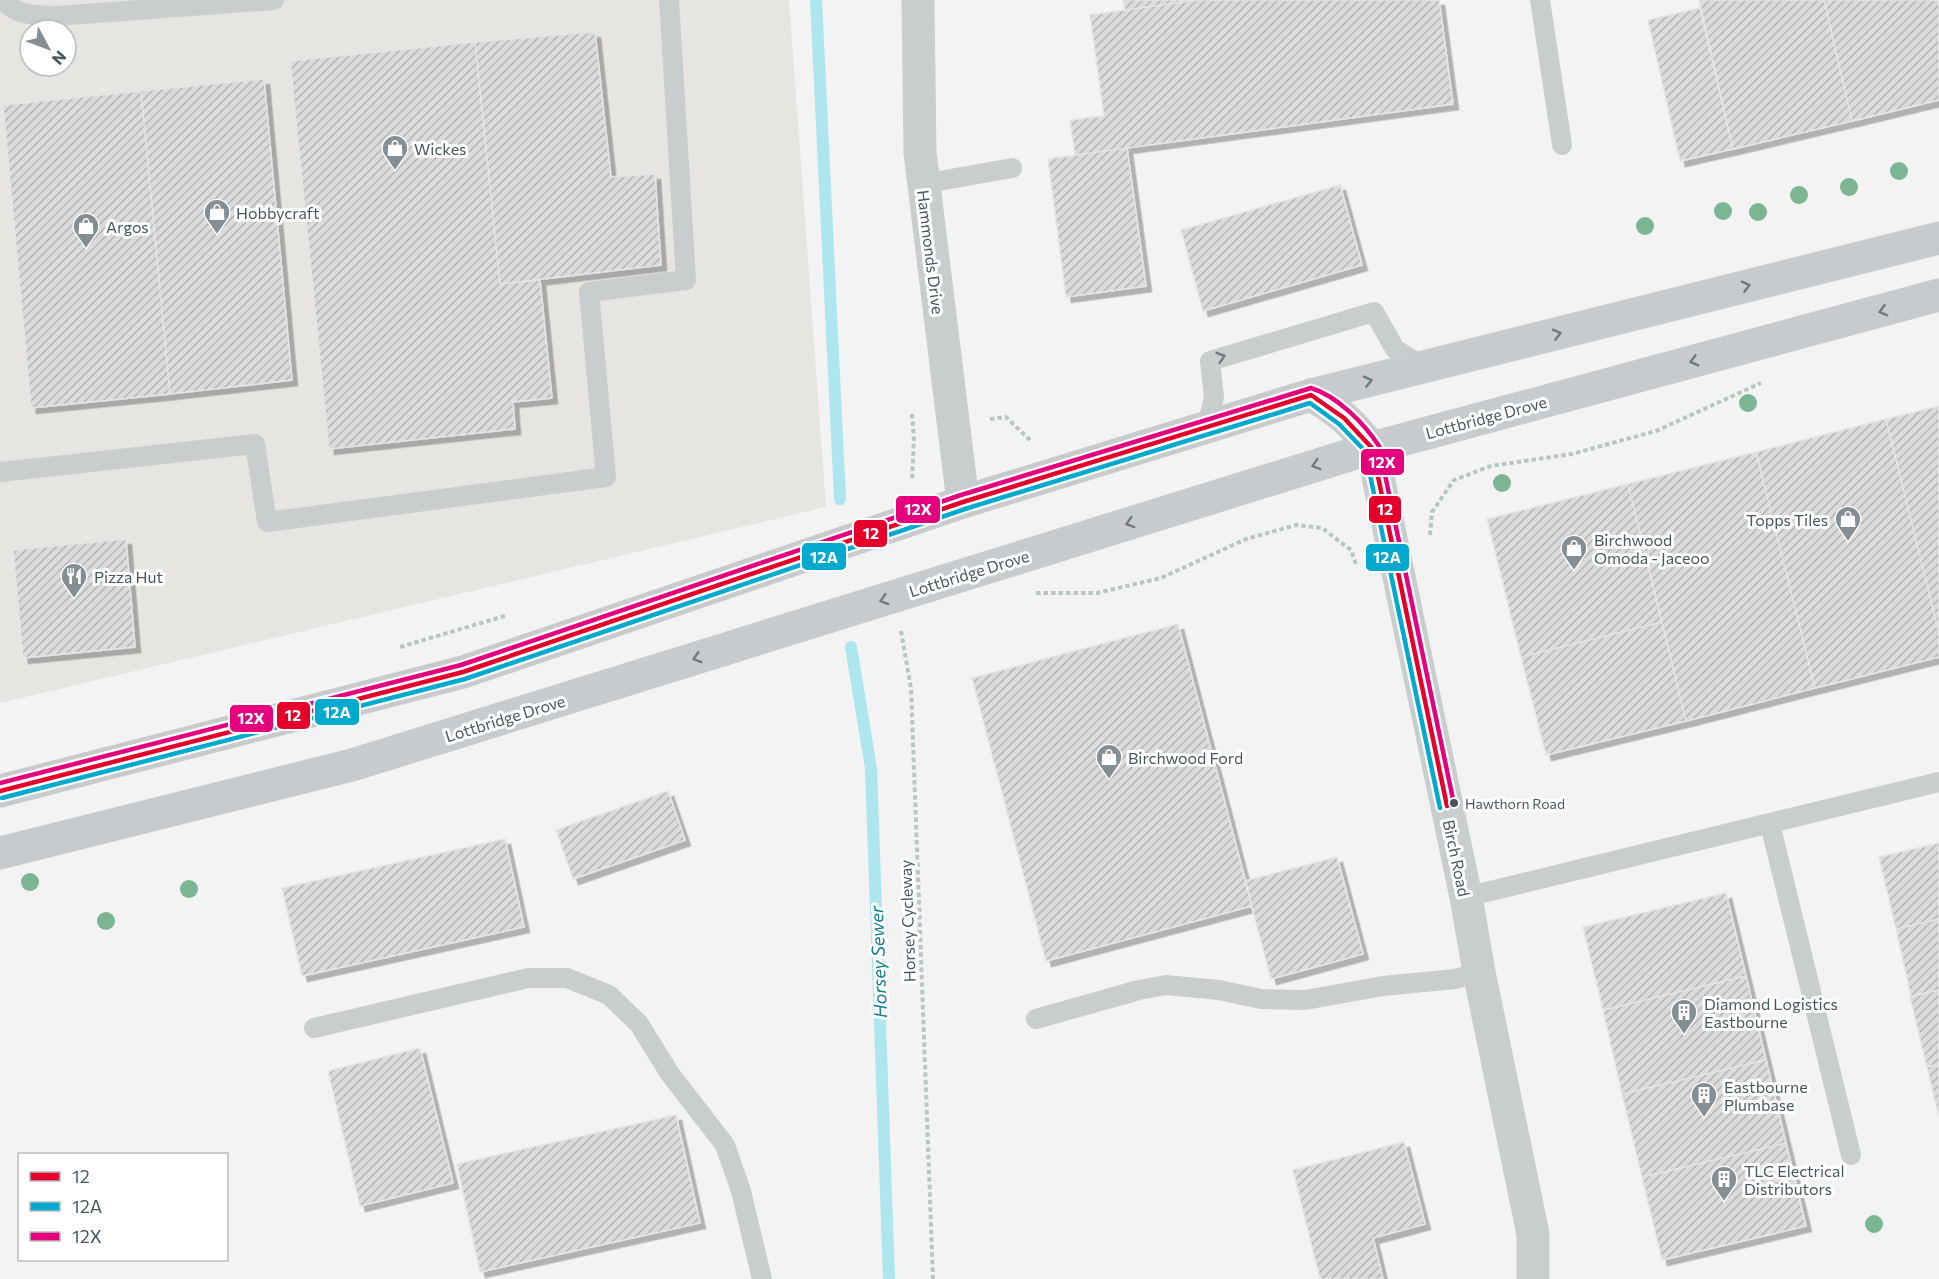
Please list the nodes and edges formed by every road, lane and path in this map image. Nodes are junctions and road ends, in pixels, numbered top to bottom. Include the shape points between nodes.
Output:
1 (3, 0) edge
2 (274, 0) edge
3 (669, 0) edge
4 (918, 0) edge
5 (1540, 0) edge
6 (1562, 145) dead end
7 (1012, 168) dead end
8 (922, 184) junction
9 (1939, 238) edge
10 (1939, 295) edge
11 (1424, 367) junction
12 (1311, 395) junction
13 (1207, 427) junction
14 (1372, 448) junction
15 (0, 472) edge
16 (963, 502) junction
17 (898, 620) dead end
18 (1939, 782) edge
19 (0, 791) edge
20 (1770, 824) junction
21 (0, 853) edge
22 (1466, 897) junction
23 (1479, 972) junction
24 (1036, 1019) dead end
25 (314, 1028) dead end
26 (1851, 1155) dead end
27 (762, 1279) edge
28 (933, 1279) edge
29 (1533, 1279) edge

1 - 2 lane via 24,15 57,16
3 - 15 lane via 686,279 590,292 606,477 267,522 255,444
4 - 8 street, Hammonds Drive
5 - 6 lane
7 - 8 lane
8 - 16 street, Hammonds Drive
11 -> 9 main road
10 -> 14 main road, Lottbridge Drove
12 -> 11 main road
13 -> 11 lane via 1215,397 1210,361 1374,312 1395,349
12 - 13 main road
12 - 14 street, Birch Road via 1336,409
13 - 16 main road
14 -> 21 main road, Lottbridge Drove via 352,765
14 - 22 street, Birch Road
16 - 19 main road via 463,672
17 - 28 path, Horsey Cycleway via 910,688
18 - 20 lane
20 - 22 lane
20 - 26 lane
22 - 23 street, Birch Road
23 - 24 lane via 1455,979 1383,986 1305,1000 1261,999 1166,985
23 - 29 street, Birch Road via 1533,1234
25 - 27 lane via 528,978 567,978 609,994 639,1024 670,1074 725,1145 741,1191

